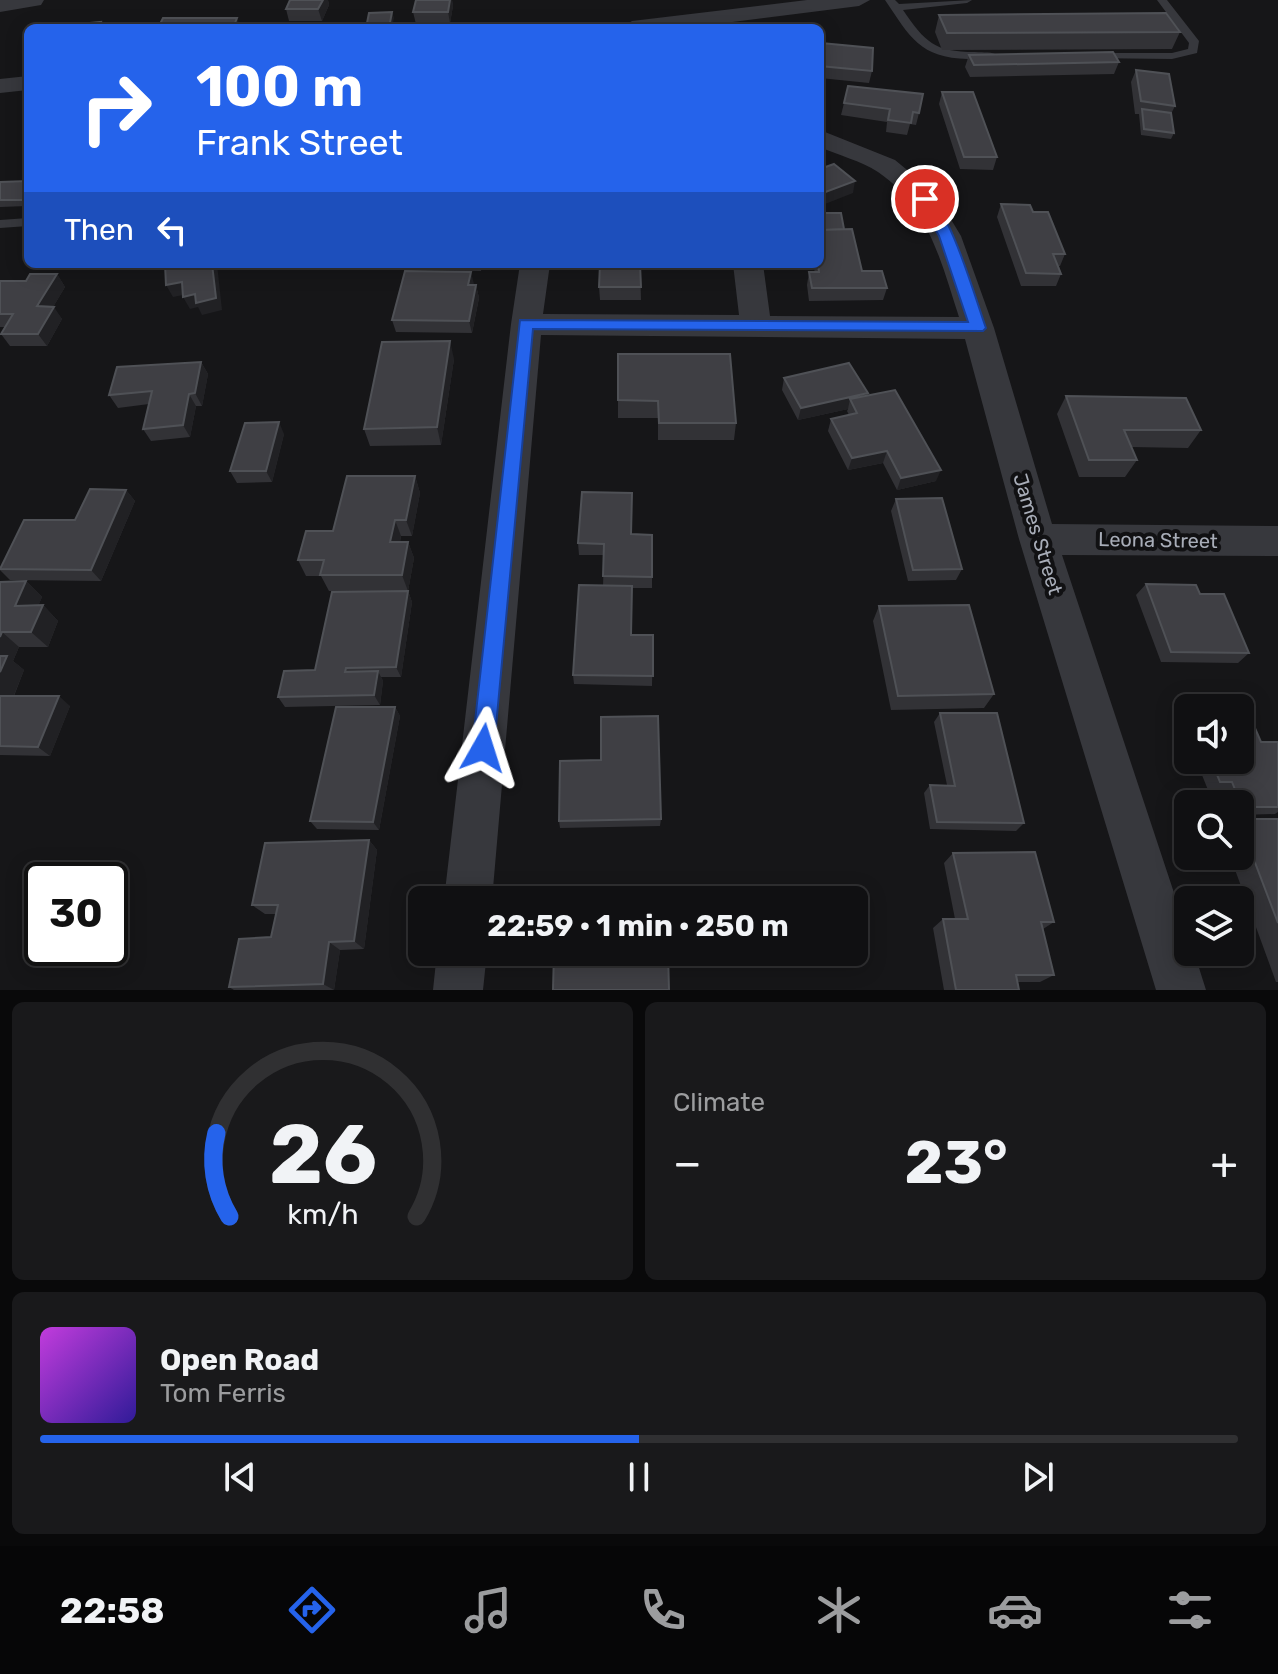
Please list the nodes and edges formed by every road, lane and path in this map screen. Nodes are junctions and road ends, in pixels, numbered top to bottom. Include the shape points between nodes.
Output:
1 (33, 0) edge
2 (787, 0) edge
3 (859, 0) edge
4 (967, 0) edge
5 (1162, 0) edge
6 (833, 3) junction
7 (893, 4) edge
8 (0, 6) edge
9 (664, 24) edge
10 (1013, 56) edge
11 (1077, 56) edge
12 (24, 83) edge
13 (0, 86) edge
14 (824, 140) edge
15 (24, 222) edge
16 (0, 224) edge
17 (534, 268) edge
18 (749, 268) edge
19 (526, 324) junction
20 (756, 326) junction
21 (978, 328) junction
22 (1038, 539) junction
23 (1278, 541) edge
24 (469, 886) edge
25 (461, 966) edge
26 (458, 990) edge
27 (1181, 990) edge

1 - 8 street
2 - 6 street
3 - 6 street
4 - 7 lane
5 - 11 lane via 1195,43 1193,51 1172,56
6 - 9 street
7 - 10 lane via 921,45 936,55
12 - 13 street
14 - 21 street, James Street via 886,166 925,199 947,236
15 - 16 lane
17 - 19 street
18 - 20 street
19 - 20 street
19 - 24 street
20 - 21 street
21 - 22 street, James Street
22 - 23 street, Leona Street
22 - 27 street, James Street
25 - 26 street

